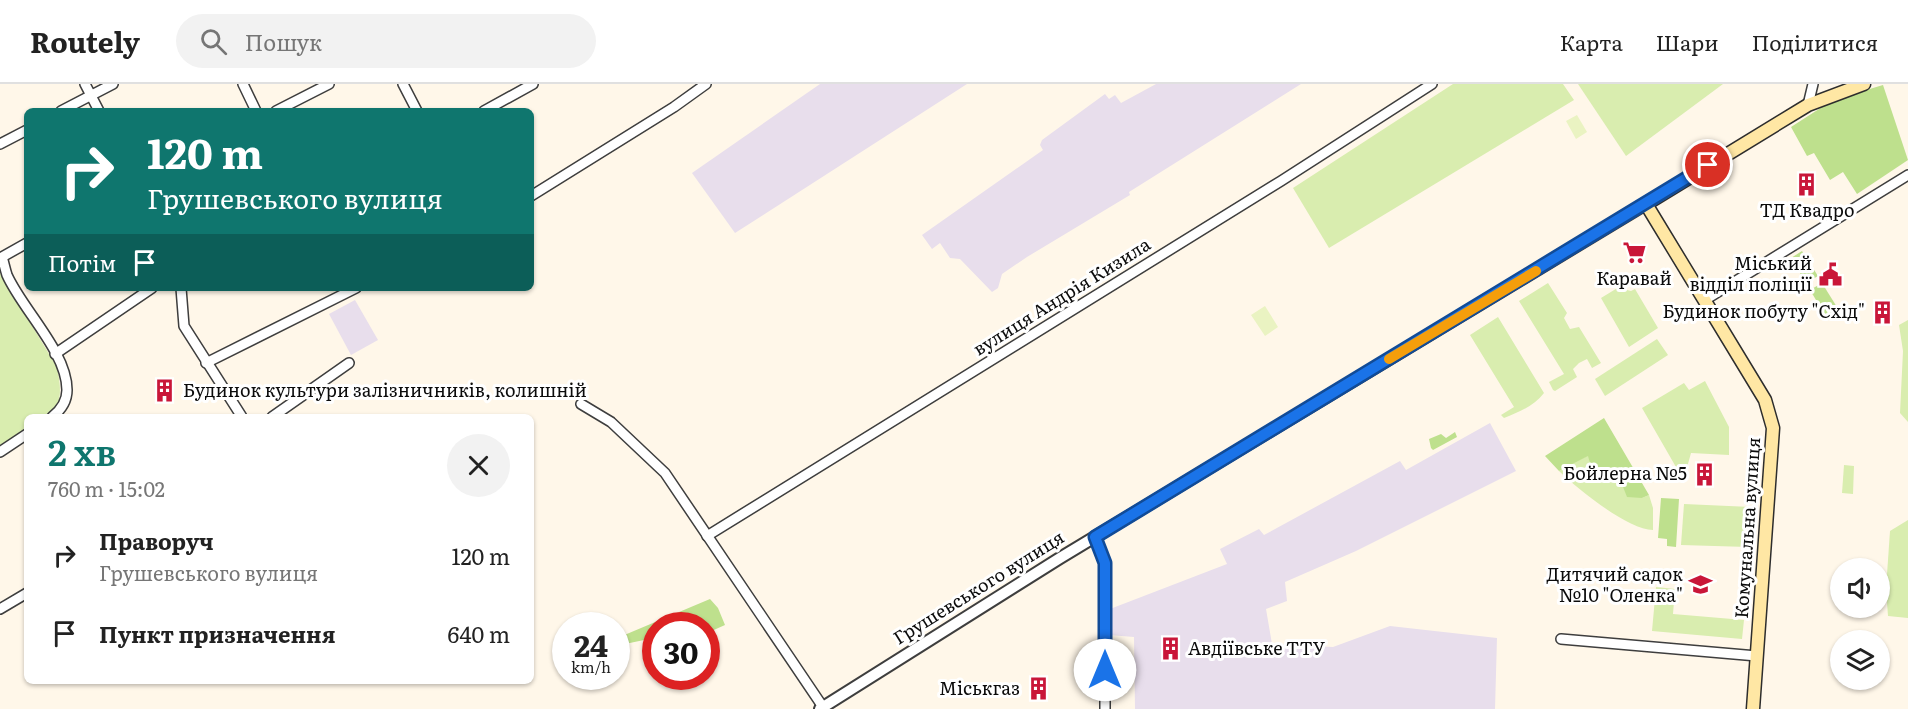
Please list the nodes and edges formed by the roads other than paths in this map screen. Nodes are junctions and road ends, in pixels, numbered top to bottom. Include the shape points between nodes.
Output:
1 (85, 84) edge
2 (113, 84) edge
3 (243, 84) edge
4 (329, 84) edge
5 (403, 84) edge
6 (706, 84) edge
7 (1432, 84) edge
8 (1813, 84) edge
9 (1864, 84) edge
10 (531, 85) edge
11 (91, 95) junction
12 (1808, 105) junction
13 (67, 108) edge
14 (98, 108) edge
15 (255, 108) edge
16 (282, 108) edge
17 (415, 108) edge
18 (489, 108) edge
19 (24, 132) edge
20 (0, 144) edge
21 (1908, 175) edge
22 (534, 194) edge
23 (1646, 204) junction
24 (24, 244) edge
25 (1, 255) edge
26 (148, 291) edge
27 (181, 291) edge
28 (347, 291) edge
29 (1705, 300) junction
30 (55, 354) junction
31 (206, 363) junction
32 (349, 363) dead end
33 (581, 404) dead end
34 (55, 414) edge
35 (240, 414) edge
36 (276, 414) edge
37 (24, 436) edge
38 (0, 452) edge
39 (707, 536) junction
40 (1095, 537) junction
41 (24, 594) edge
42 (0, 609) edge
43 (1561, 639) dead end
44 (1757, 656) junction
45 (821, 708) edge
46 (1105, 709) edge
47 (1753, 709) edge

1 - 11 street
2 - 11 street
3 - 15 street
4 - 16 street
5 - 17 street
6 - 22 street
7 - 39 street, вулиця Андрія Кизила via 1281,182
8 - 12 street
9 - 12 main road, Грушевського вулиця
10 - 18 street
11 - 13 street
11 - 14 street
12 - 23 main road, Грушевського вулиця
19 - 20 street
21 - 29 street
23 - 29 main road, Комунальна вулиця
23 - 40 street, Грушевського вулиця
24 - 25 street
25 - 30 street via 8,276
26 - 30 street
27 - 31 street via 184,326
28 - 31 street
29 - 44 main road, Комунальна вулиця via 1765,400 1773,428
30 - 34 street via 65,374 67,391 64,405
31 - 35 street
32 - 36 street
33 - 39 street via 611,422 665,473
37 - 38 street
39 - 45 street
40 - 45 street, Грушевського вулиця
40 - 46 street via 1105,563
41 - 42 street
43 - 44 street
44 - 47 main road, Комунальна вулиця

